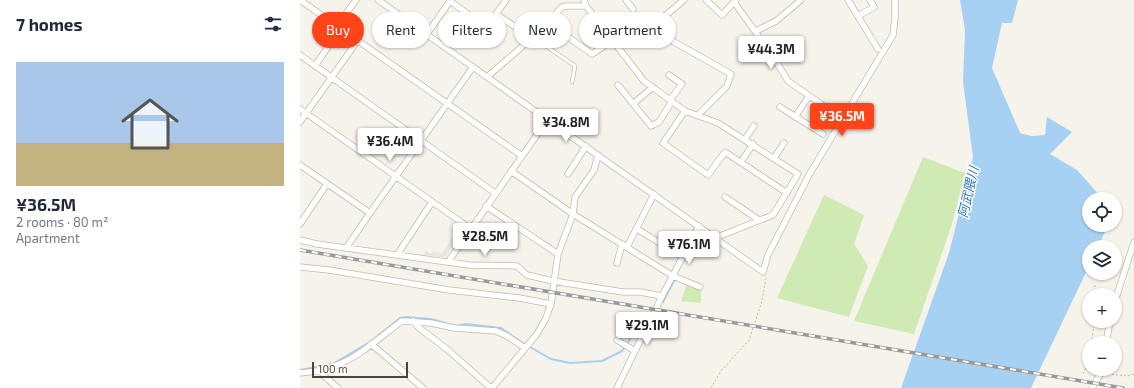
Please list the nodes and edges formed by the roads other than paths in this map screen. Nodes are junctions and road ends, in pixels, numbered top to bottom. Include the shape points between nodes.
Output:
1 (300, 0) edge
2 (356, 0) edge
3 (378, 0) edge
4 (505, 0) edge
5 (627, 0) edge
6 (684, 0) edge
7 (706, 0) edge
8 (801, 0) edge
9 (848, 0) edge
10 (870, 0) edge
11 (895, 0) edge
12 (735, 1) edge
13 (387, 3) edge
14 (585, 3) edge
15 (633, 9) dead end
16 (317, 12) edge
17 (348, 12) edge
18 (399, 12) edge
19 (442, 12) edge
20 (465, 12) edge
21 (557, 12) edge
22 (592, 12) edge
23 (670, 12) edge
24 (858, 16) junction
25 (438, 18) edge
26 (514, 26) edge
27 (430, 30) edge
28 (756, 31) junction
29 (430, 36) edge
30 (676, 43) edge
31 (364, 44) edge
32 (326, 48) edge
33 (352, 48) edge
34 (520, 48) edge
35 (547, 48) edge
36 (584, 48) edge
37 (601, 48) edge
38 (618, 48) edge
39 (878, 49) dead end
40 (300, 55) edge
41 (315, 66) junction
42 (473, 67) junction
43 (669, 75) dead end
44 (331, 77) junction
45 (487, 77) junction
46 (572, 82) dead end
47 (618, 85) dead end
48 (653, 87) junction
49 (809, 96) junction
50 (671, 100) junction
51 (634, 103) junction
52 (448, 104) junction
53 (780, 106) dead end
54 (300, 109) edge
55 (685, 111) junction
56 (306, 113) junction
57 (833, 114) dead end
58 (698, 115) junction
59 (795, 117) junction
60 (548, 119) junction
61 (300, 122) edge
62 (754, 126) dead end
63 (823, 134) dead end
64 (745, 139) junction
65 (421, 140) junction
66 (784, 143) dead end
67 (753, 144) junction
68 (586, 146) junction
69 (598, 155) junction
70 (522, 156) junction
71 (774, 158) junction
72 (741, 162) junction
73 (300, 165) edge
74 (511, 171) junction
75 (568, 174) dead end
76 (395, 177) junction
77 (328, 184) junction
78 (495, 193) junction
79 (787, 193) junction
80 (654, 194) junction
81 (725, 197) dead end
82 (432, 202) junction
83 (486, 206) junction
84 (370, 213) junction
85 (573, 214) junction
86 (758, 220) junction
87 (300, 224) edge
88 (699, 226) junction
89 (471, 229) junction
90 (637, 229) junction
91 (715, 238) junction
92 (300, 240) edge
93 (1134, 242) edge
94 (624, 246) junction
95 (346, 248) junction
96 (558, 254) junction
97 (397, 255) junction
98 (683, 257) junction
99 (448, 262) junction
100 (617, 263) dead end
101 (300, 267) edge
102 (673, 276) junction
103 (553, 281) junction
104 (700, 287) dead end
105 (1119, 288) edge
106 (662, 296) junction
107 (551, 304) junction
108 (413, 321) junction
109 (617, 340) dead end
110 (371, 344) junction
111 (525, 348) junction
112 (635, 351) junction
113 (321, 370) junction
114 (300, 374) edge
115 (1098, 376) edge
116 (338, 388) edge
117 (422, 388) edge
118 (491, 388) edge
119 (617, 388) edge
120 (1092, 388) edge

1 - 16 street
2 - 17 street
3 - 13 street
4 - 26 street via 496,14
5 - 15 street
6 - 23 street
7 - 12 street via 722,15
8 - 28 street via 776,21
9 - 24 street
10 - 24 street via 874,7
11 - 91 street via 893,35 809,175 768,255 763,272
12 - 28 street
13 - 18 street
14 - 21 street via 562,7
14 - 22 street
19 - 20 street via 450,1
24 - 39 street
25 - 27 street
28 - 49 street via 788,81
29 - 42 street
30 - 58 street via 731,74 727,86
31 - 52 street
32 - 41 street
33 - 44 street
34 - 45 street
35 - 46 lane via 575,66
36 - 37 street via 592,54
38 - 48 street via 644,81
40 - 41 street
41 - 44 street
42 - 45 street
42 - 52 street
43 - 50 street via 682,84
44 - 56 street
44 - 65 street
45 - 60 street
47 - 51 street
48 - 50 street
48 - 51 street
49 - 57 street
49 - 59 street
50 - 51 street via 658,122 651,126
50 - 55 street
52 - 65 street
52 - 70 street
53 - 59 street
54 - 56 street
55 - 58 street
55 - 72 street via 663,143 708,175 725,152
56 - 61 street
56 - 76 street
58 - 64 street
59 - 63 street
60 - 68 street
60 - 70 street
62 - 64 street
64 - 67 street
65 - 76 street
65 - 78 street
66 - 71 street
67 - 71 street
67 - 72 street
68 - 69 street
68 - 75 street
69 - 80 street
69 - 85 street via 594,170 575,197
70 - 74 street
71 - 79 street via 798,174
72 - 79 street
73 - 77 street
74 - 78 street
74 - 85 street
76 - 82 street
76 - 84 street
77 - 84 street
77 - 87 street
78 - 83 street
79 - 86 street via 773,215
80 - 88 street
80 - 90 street
81 - 86 street
82 - 89 street
82 - 97 street
83 - 89 street
83 - 96 street
84 - 95 street
85 - 94 street
85 - 96 street
86 - 91 street
88 - 91 street
88 - 98 street
89 - 99 street
90 - 94 street
90 - 98 street
92 - 95 street
93 - 105 street
94 - 100 street
94 - 102 street
95 - 97 street
96 - 103 street
97 - 99 street
98 - 102 street
99 - 103 street via 517,266 527,274
101 - 107 street
102 - 104 street
102 - 106 street
103 - 106 street
103 - 107 street
106 - 112 street
107 - 111 street via 542,327
108 - 110 street via 402,321
108 - 111 street via 454,328 496,331
108 - 118 street
109 - 112 street
110 - 113 street via 347,361
110 - 117 street
111 - 118 street
112 - 119 street
113 - 114 street
113 - 116 street
115 - 120 street

